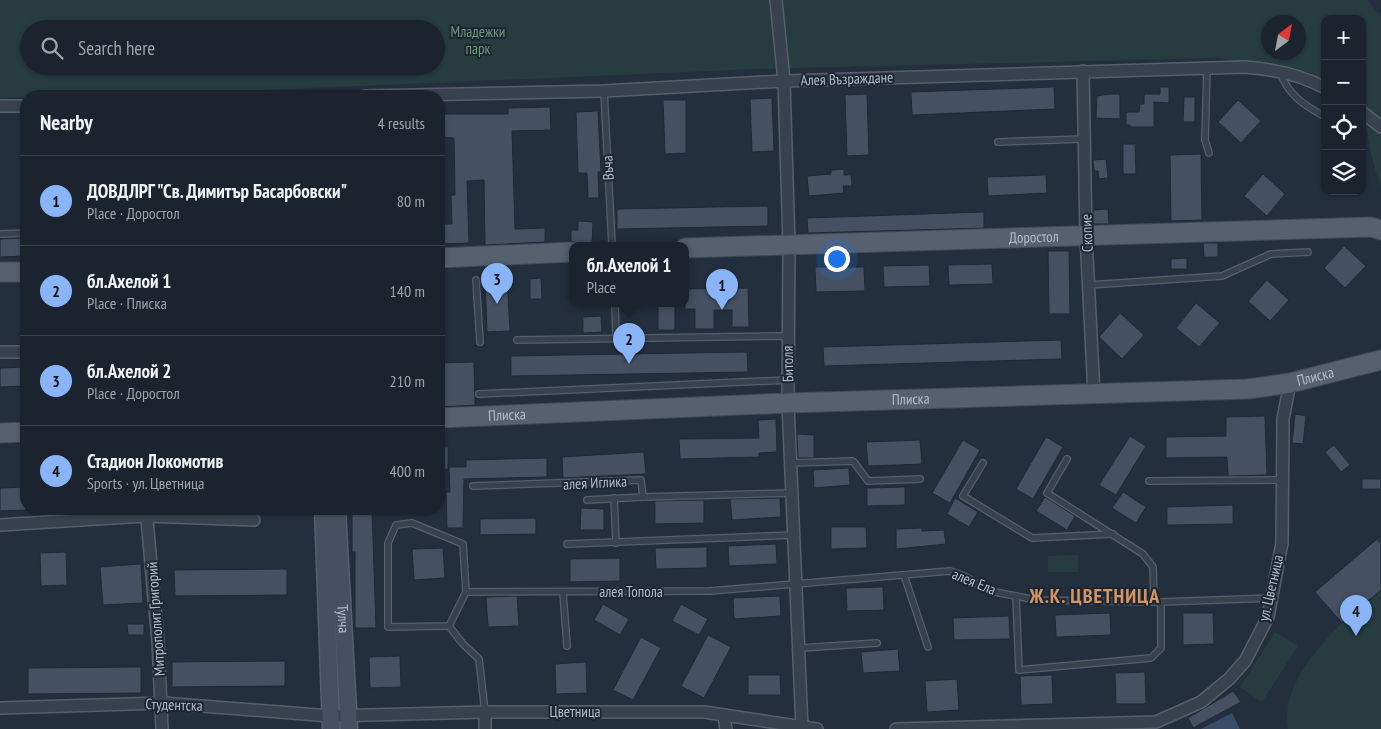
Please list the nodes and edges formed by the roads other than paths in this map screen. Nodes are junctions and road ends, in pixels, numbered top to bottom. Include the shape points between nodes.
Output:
1 (776, 0) edge
2 (1207, 68) junction
3 (1083, 71) junction
4 (1280, 72) junction
5 (784, 81) junction
6 (1321, 86) edge
7 (604, 91) junction
8 (445, 95) edge
9 (0, 106) edge
10 (20, 106) edge
11 (1321, 114) edge
12 (1366, 115) edge
13 (1381, 127) edge
14 (1084, 139) junction
15 (998, 142) dead end
16 (1208, 153) dead end
17 (1378, 228) edge
18 (20, 233) edge
19 (0, 234) edge
20 (1086, 236) junction
21 (612, 242) edge
22 (789, 245) junction
23 (689, 248) edge
24 (569, 252) edge
25 (1308, 252) dead end
26 (445, 258) edge
27 (0, 272) edge
28 (20, 272) edge
29 (476, 280) dead end
30 (1089, 285) junction
31 (615, 307) edge
32 (787, 336) junction
33 (616, 339) junction
34 (517, 340) dead end
35 (480, 342) dead end
36 (0, 352) edge
37 (20, 352) edge
38 (1381, 360) edge
39 (788, 380) junction
40 (1290, 383) junction
41 (479, 394) dead end
42 (1094, 394) junction
43 (788, 403) junction
44 (445, 418) edge
45 (20, 432) edge
46 (0, 433) edge
47 (1067, 459) dead end
48 (983, 462) dead end
49 (791, 464) junction
50 (920, 479) dead end
51 (1281, 480) junction
52 (1149, 482) dead end
53 (473, 486) dead end
54 (792, 493) junction
55 (643, 497) junction
56 (614, 498) junction
57 (587, 500) dead end
58 (112, 515) edge
59 (146, 515) edge
60 (186, 515) edge
61 (322, 515) edge
62 (337, 515) edge
63 (254, 520) dead end
64 (0, 525) edge
65 (1113, 534) junction
66 (794, 535) junction
67 (616, 543) junction
68 (567, 544) dead end
69 (904, 575) junction
70 (797, 584) junction
71 (466, 592) junction
72 (563, 592) junction
73 (1016, 596) junction
74 (1272, 598) junction
75 (1158, 602) junction
76 (449, 626) junction
77 (877, 643) dead end
78 (567, 646) dead end
79 (928, 647) dead end
80 (800, 648) junction
81 (163, 703) junction
82 (0, 708) edge
83 (485, 712) junction
84 (724, 714) junction
85 (330, 722) edge
86 (348, 722) edge
87 (802, 728) junction
88 (162, 729) edge
89 (485, 729) edge
90 (726, 729) edge
91 (816, 729) edge
92 (896, 729) edge

1 - 5 street, Битоля
2 - 3 street, Алея Възраждане
2 - 4 street, Алея Възраждане via 1244,67
2 - 16 lane via 1205,140
3 - 5 street, Алея Възраждане
3 - 14 street, Скопие
4 - 6 street, Алея Възраждане via 1307,78
4 - 11 lane via 1292,95
5 - 7 street, Алея Възраждане
5 - 22 street, Битоля
7 - 8 street, Алея Възраждане
7 - 21 lane, Въча
9 - 10 street
12 - 13 street
14 - 15 lane
14 - 20 street, Скопие
17 - 20 main road, Доростол
18 - 19 lane
20 - 22 main road, Доростол
20 - 30 street, Скопие
22 - 23 main road, Доростол
22 - 32 street, Битоля
24 - 26 main road
25 - 30 lane via 1271,254 1222,276
27 - 28 main road
29 - 35 lane
30 - 42 street, Скопие
31 - 33 lane
32 - 33 lane
32 - 39 street, Битоля
33 - 34 lane
36 - 37 street
38 - 40 main road, Плиска
39 - 41 lane
39 - 43 street, Битоля
40 - 42 main road, Плиска via 1248,389
40 - 51 street, ул. Цветница via 1283,419
42 - 43 main road, Плиска
43 - 44 main road, Плиска
43 - 49 street, Битоля
45 - 46 main road
47 - 65 lane via 1046,493
48 - 65 lane via 963,496 1032,538
49 - 50 lane via 853,462 868,481
49 - 54 street, Битоля
51 - 52 lane
51 - 74 street, ул. Цветница via 1282,543
53 - 55 lane, алея Иглика via 641,480
54 - 55 lane, алея Иглика
54 - 66 street, Битоля
55 - 56 lane
56 - 57 lane
56 - 67 lane
58 - 64 street
59 - 81 street, Митрополит Григорий
60 - 63 street
61 - 85 main road, Тулча
62 - 86 main road, Тулча
65 - 75 lane via 1143,554 1153,567
66 - 67 lane
66 - 70 street, Битоля
67 - 68 lane
69 - 70 lane, алея Ела
69 - 73 lane, алея Ела via 950,571 989,591
69 - 79 lane
70 - 72 lane, алея Топола via 710,592
70 - 80 street, Битоля
71 - 72 lane, алея Топола
71 - 76 lane
71 - 76 lane via 463,544 412,523 396,525 388,543 388,627
72 - 78 lane
73 - 75 lane, алея Ела via 1036,600
73 - 75 lane via 1019,670 1151,658 1161,648
74 - 75 lane, алея Ела
74 - 92 street, ул. Цветница via 1268,616 1245,661 1229,679 1201,702 1156,722
76 - 83 lane via 479,659
77 - 80 lane
80 - 87 street, Битоля
81 - 82 street, Студентска
81 - 85 street, Студентска
81 - 88 street, Митрополит Григорий
83 - 84 street, Цветница
83 - 86 street, Цветница
83 - 89 street
84 - 87 street, Цветница
84 - 90 street
85 - 86 street, Студентска
87 - 91 street

